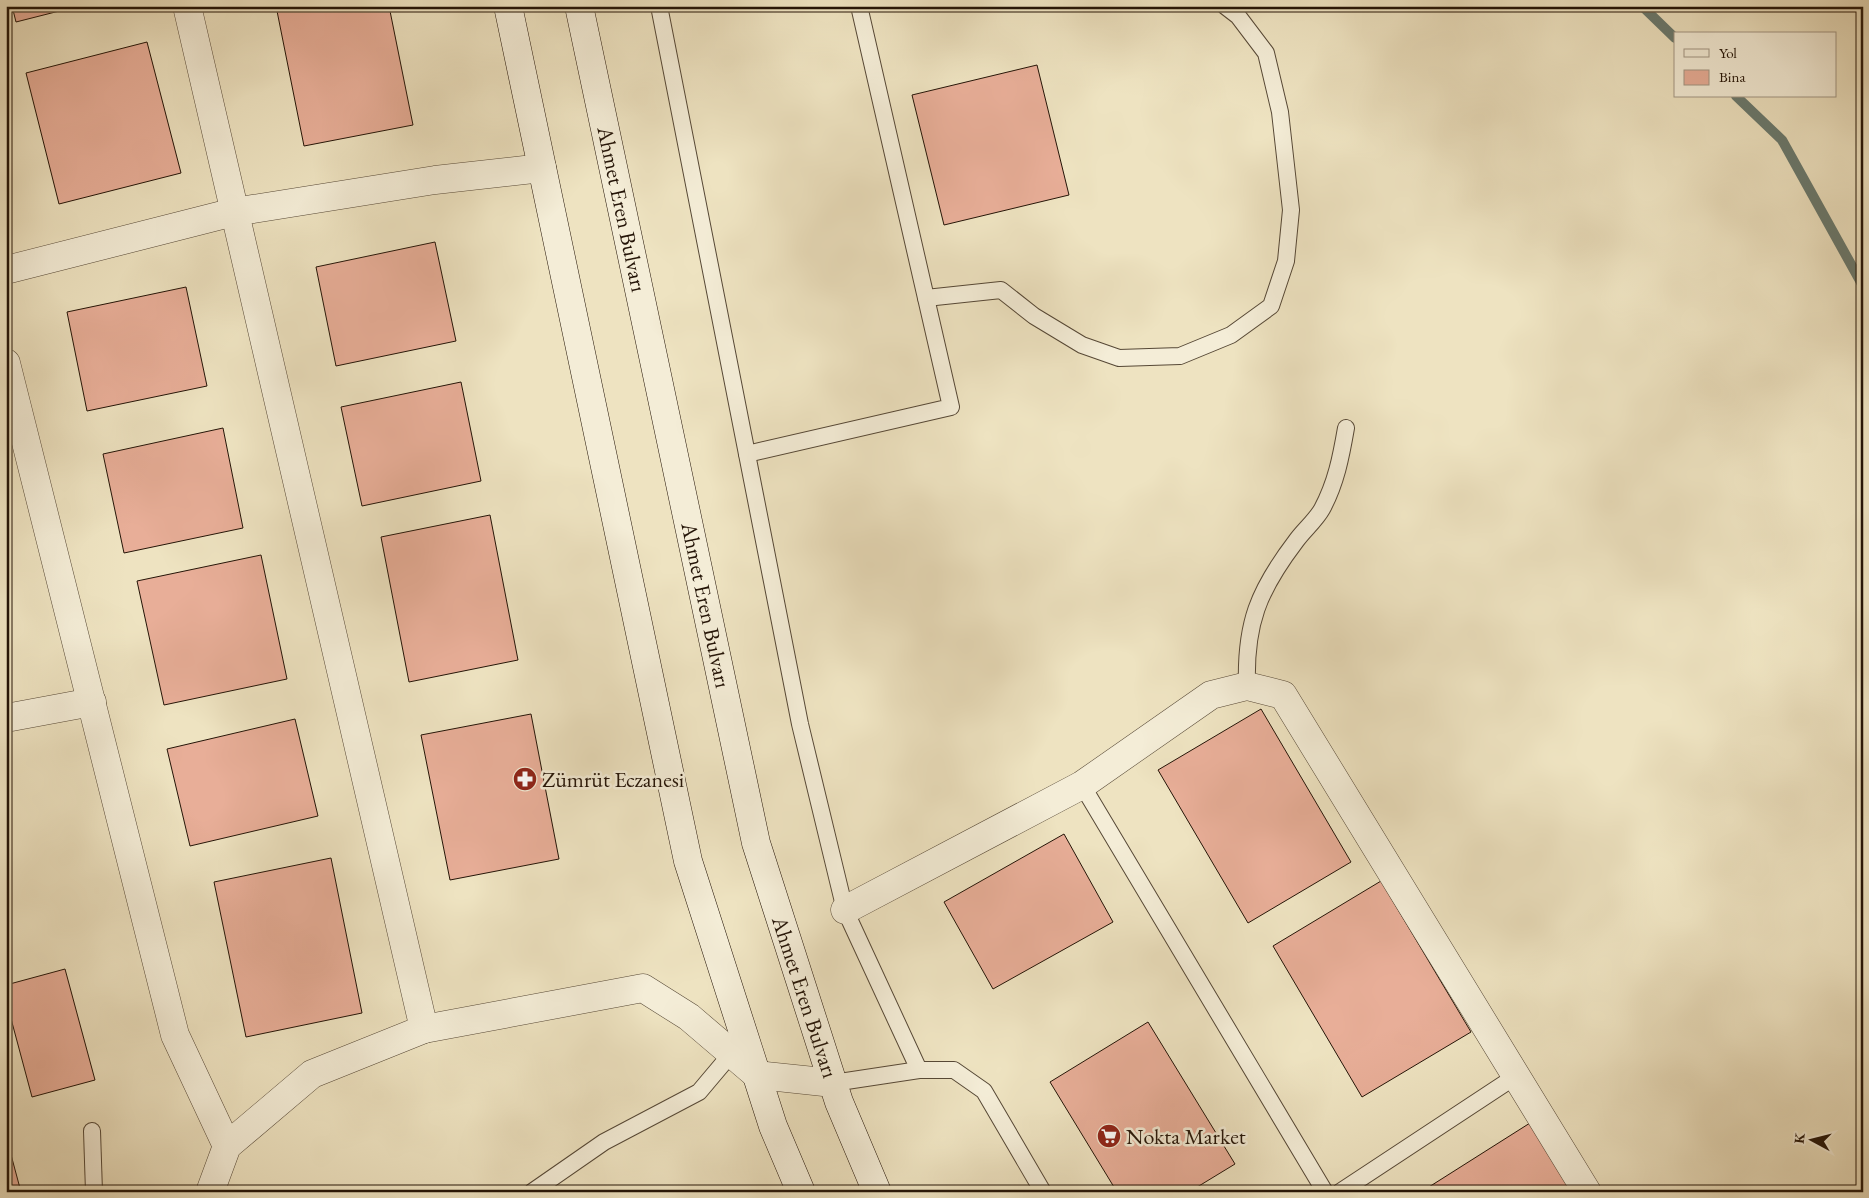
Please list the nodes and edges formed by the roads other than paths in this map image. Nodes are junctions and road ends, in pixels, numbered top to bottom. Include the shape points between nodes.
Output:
1 (187, 6) edge
2 (508, 6) edge
3 (580, 6) edge
4 (659, 6) edge
5 (859, 6) edge
6 (1225, 6) edge
7 (542, 168) junction
8 (234, 212) junction
9 (6, 270) edge
10 (926, 298) junction
11 (6, 363) edge
12 (1346, 428) dead end
13 (747, 454) junction
14 (1247, 686) junction
15 (92, 702) junction
16 (6, 718) edge
17 (1082, 785) junction
18 (846, 910) junction
19 (424, 1029) junction
20 (731, 1054) junction
21 (919, 1070) junction
22 (757, 1075) junction
23 (1516, 1076) junction
24 (833, 1083) junction
25 (92, 1131) dead end
26 (227, 1146) junction
27 (94, 1192) edge
28 (210, 1192) edge
29 (532, 1192) edge
30 (801, 1192) edge
31 (877, 1192) edge
32 (1043, 1192) edge
33 (1325, 1192) edge
34 (1340, 1192) edge
35 (1587, 1192) edge

1 - 8 street
2 - 7 street
3 - 24 street, Ahmet Eren Bulvarı via 756,843
4 - 13 lane
5 - 10 lane
6 - 10 lane via 1238,16 1266,53 1280,112 1291,210 1286,261 1271,306 1231,336 1180,356 1118,358 1082,346 1034,316 1001,290
7 - 8 street via 435,180
7 - 22 street via 688,861
8 - 9 street
8 - 19 street
10 - 13 lane via 951,408
11 - 15 street
12 - 14 lane via 1340,468 1322,510 1295,542 1262,592 1249,635
13 - 18 lane via 800,724
14 - 17 street via 1211,695
14 - 23 street via 1283,694
15 - 16 street
15 - 26 street via 175,1035
17 - 18 street
17 - 33 lane
18 - 21 lane
19 - 20 street via 643,988 689,1017
19 - 26 street via 312,1074
20 - 22 street
20 - 29 lane via 699,1092 604,1142
21 - 24 lane
21 - 32 lane via 954,1070 984,1091
22 - 24 street
22 - 30 street via 773,1126
23 - 34 lane
23 - 35 street
24 - 31 street, Ahmet Eren Bulvarı
25 - 27 lane
26 - 28 street

